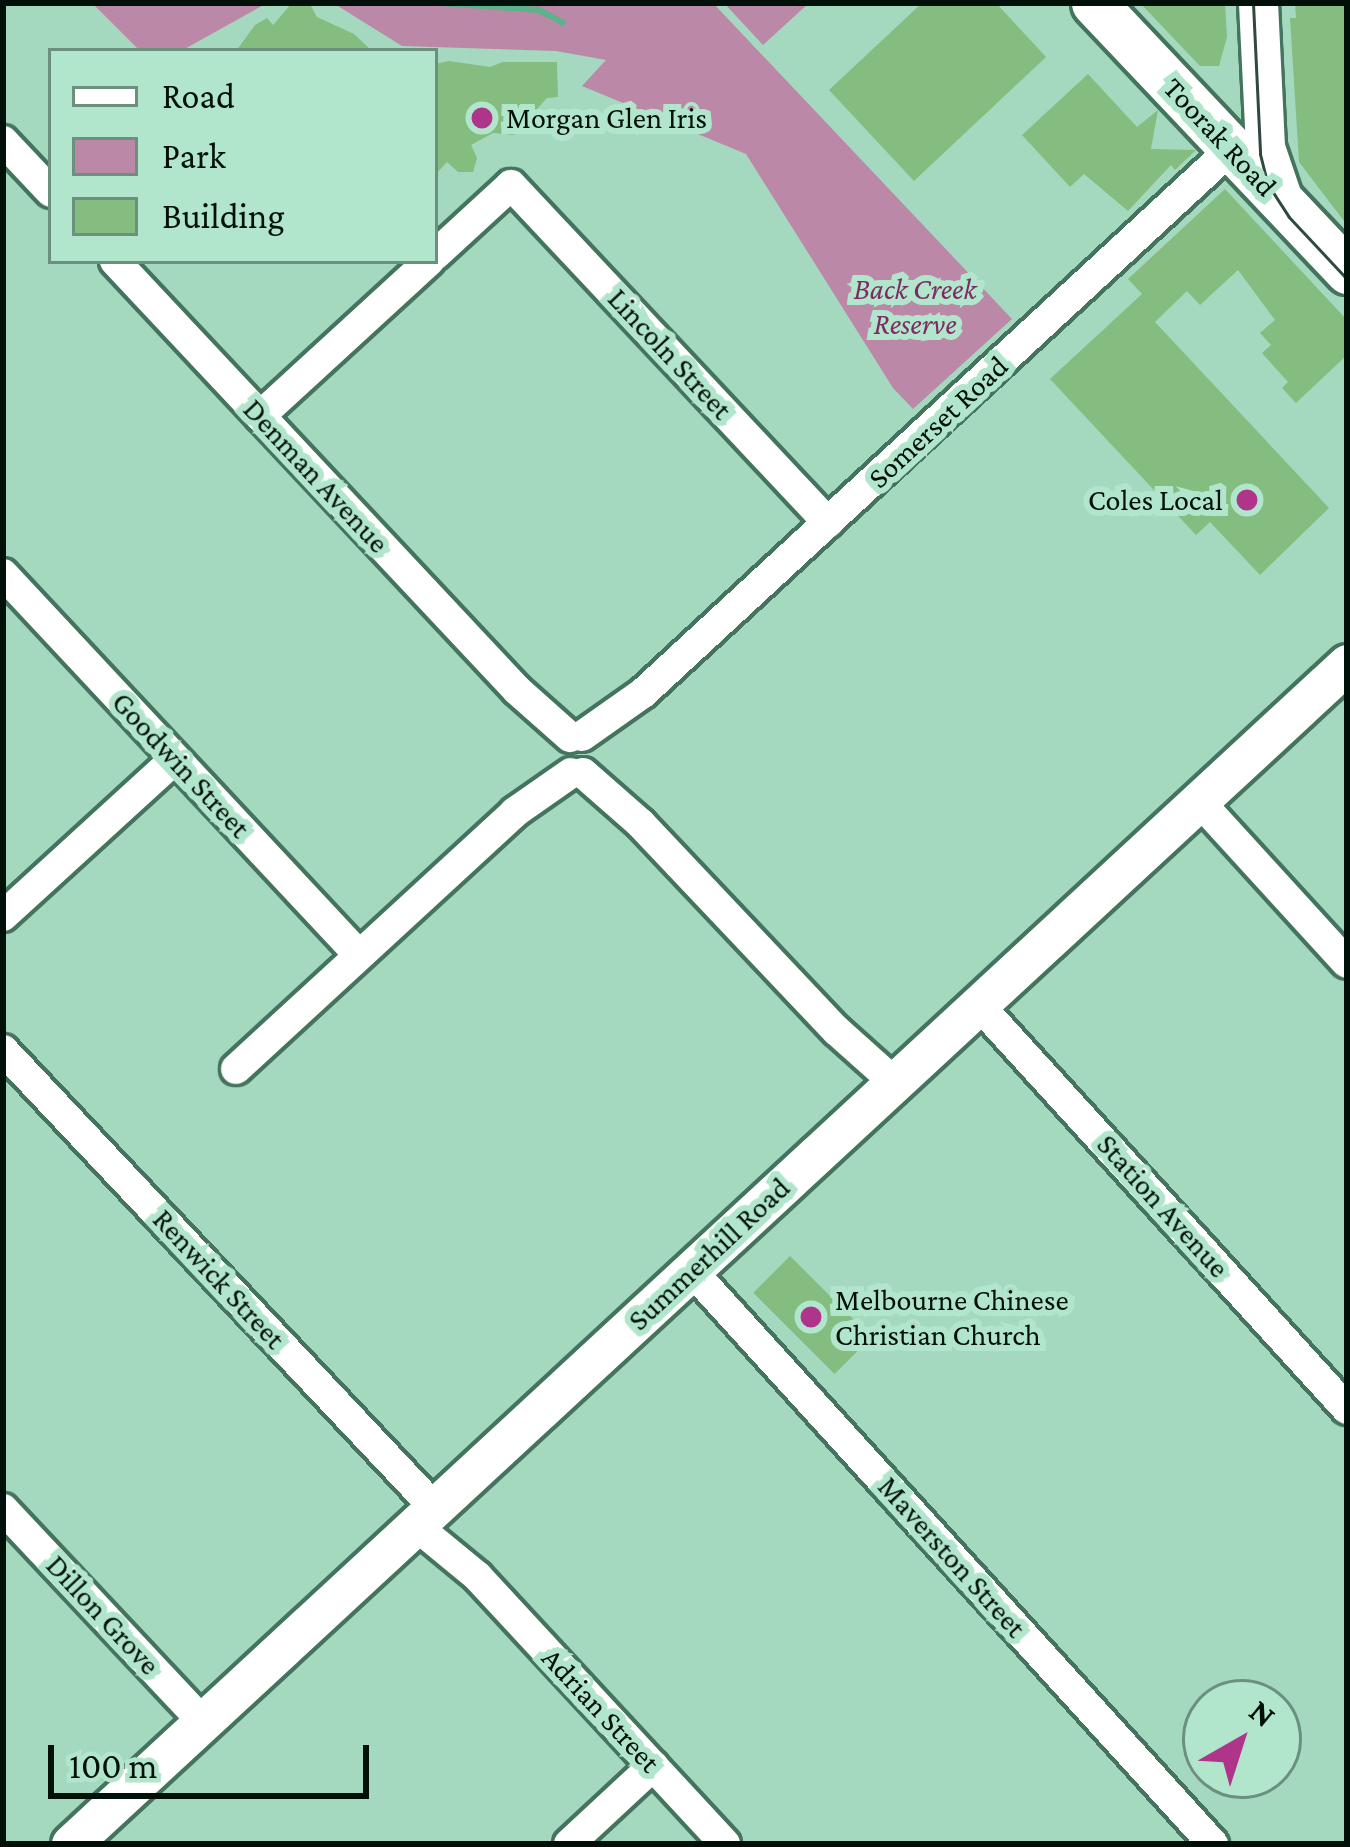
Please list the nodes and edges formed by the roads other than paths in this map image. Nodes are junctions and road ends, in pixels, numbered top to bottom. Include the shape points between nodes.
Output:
1 (1094, 3) edge
2 (1258, 3) edge
3 (1262, 88) junction
4 (1194, 110) junction
5 (3, 140) edge
6 (1231, 149) junction
7 (48, 189) edge
8 (1293, 214) junction
9 (438, 252) edge
10 (119, 264) edge
11 (425, 264) edge
12 (1346, 269) edge
13 (260, 416) junction
14 (828, 523) junction
15 (3, 574) edge
16 (1347, 664) edge
17 (577, 755) junction
18 (175, 759) junction
19 (1199, 801) junction
20 (3, 916) edge
21 (359, 955) junction
22 (1347, 963) edge
23 (978, 1004) junction
24 (3, 1050) edge
25 (236, 1069) dead end
26 (890, 1086) junction
27 (691, 1270) junction
28 (1347, 1409) edge
29 (3, 1509) edge
30 (427, 1514) junction
31 (203, 1722) junction
32 (653, 1766) junction
33 (71, 1844) edge
34 (568, 1844) edge
35 (725, 1844) edge
36 (1213, 1844) edge

1 - 4 highway, Toorak Road
2 - 3 main road
3 - 4 main road via 1232,119
3 - 8 main road via 1267,159
4 - 6 highway, Toorak Road
5 - 7 street
6 - 8 highway, Toorak Road
6 - 14 street, Somerset Road
8 - 12 highway, Toorak Road
9 - 14 street, Lincoln Street via 511,185
10 - 13 street, Denman Avenue
11 - 13 street
13 - 17 street, Denman Avenue
14 - 17 street, Somerset Road
15 - 18 street, Goodwin Street
16 - 19 main road, Summerhill Road
17 - 21 street, Somerset Road
17 - 26 street, Denman Avenue
18 - 20 street
18 - 21 street, Goodwin Street
19 - 22 street
19 - 23 main road, Summerhill Road
21 - 25 street, Somerset Road
23 - 26 main road, Summerhill Road
23 - 28 street, Station Avenue
24 - 30 street, Renwick Street
26 - 27 main road, Summerhill Road
27 - 30 main road, Summerhill Road
27 - 36 street, Maverston Street
29 - 31 street, Dillon Grove
30 - 31 main road, Summerhill Road
30 - 32 street, Adrian Street
31 - 33 main road, Summerhill Road
32 - 34 street
32 - 35 street, Adrian Street

